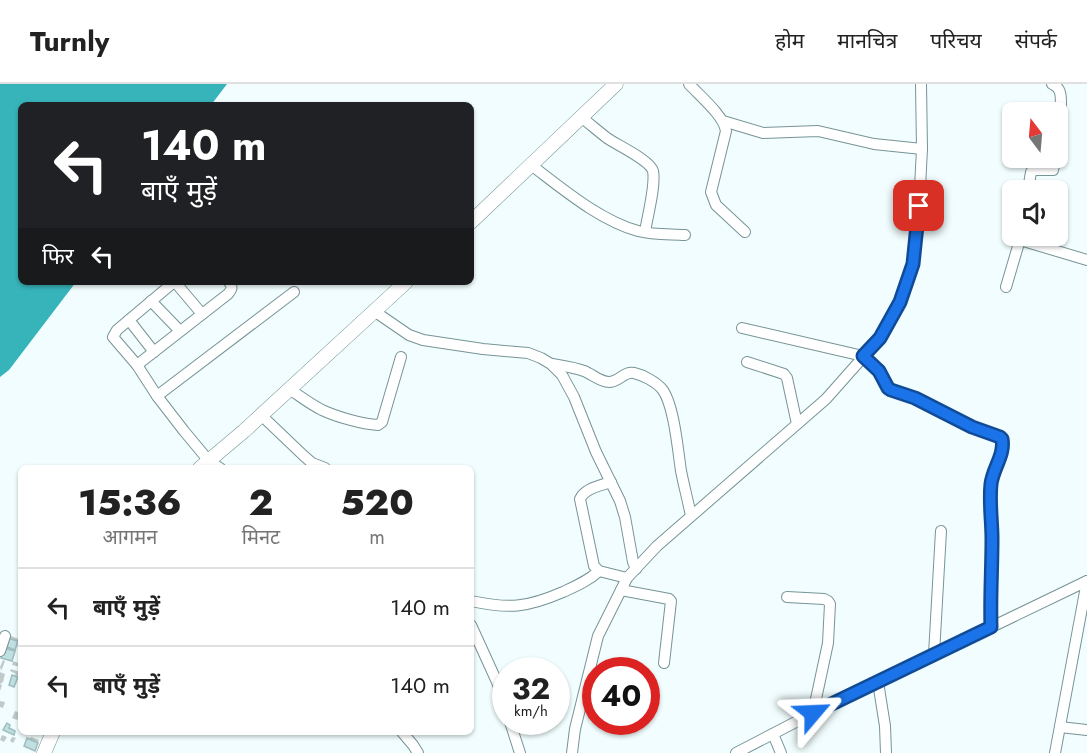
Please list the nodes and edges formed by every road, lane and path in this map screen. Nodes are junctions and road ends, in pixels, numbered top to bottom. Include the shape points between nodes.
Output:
1 (616, 84) edge
2 (689, 84) edge
3 (921, 84) edge
4 (1052, 84) edge
5 (1061, 102) edge
6 (581, 117) junction
7 (723, 121) junction
8 (922, 149) junction
9 (531, 165) junction
10 (1054, 168) edge
11 (1030, 180) edge
12 (474, 219) edge
13 (645, 232) junction
14 (745, 232) dead end
15 (685, 235) dead end
16 (1018, 246) edge
17 (1044, 246) edge
18 (1087, 260) edge
19 (171, 285) edge
20 (178, 285) edge
21 (230, 285) edge
22 (403, 285) edge
23 (1006, 286) dead end
24 (294, 292) dead end
25 (152, 301) junction
26 (374, 311) junction
27 (202, 314) junction
28 (129, 320) junction
29 (742, 328) dead end
30 (180, 331) junction
31 (154, 352) junction
32 (863, 356) junction
33 (401, 357) dead end
34 (747, 362) dead end
35 (551, 364) junction
36 (137, 365) junction
37 (289, 389) junction
38 (157, 396) junction
39 (261, 415) junction
40 (796, 424) junction
41 (209, 465) edge
42 (211, 465) edge
43 (317, 465) edge
44 (611, 482) junction
45 (691, 516) junction
46 (941, 531) dead end
47 (636, 569) junction
48 (599, 571) junction
49 (627, 578) junction
50 (1087, 581) edge
51 (621, 590) junction
52 (787, 597) dead end
53 (474, 602) edge
54 (991, 627) junction
55 (474, 632) edge
56 (5, 636) dead end
57 (0, 651) edge
58 (934, 654) junction
59 (664, 663) dead end
60 (492, 671) edge
61 (878, 682) junction
62 (813, 713) junction
63 (1060, 727) junction
64 (1087, 730) edge
65 (773, 734) junction
66 (52, 735) edge
67 (405, 735) edge
68 (514, 735) edge
69 (44, 753) edge
70 (418, 753) edge
71 (520, 753) edge
72 (572, 753) edge
73 (736, 753) edge
74 (782, 753) edge
75 (886, 753) edge
76 (1055, 753) edge

1 - 6 main road
2 - 7 street
3 - 8 street
4 - 5 street via 1060,91
6 - 9 main road
6 - 13 street via 652,169
7 - 8 street via 763,132 818,131 874,144
7 - 14 street via 726,131 711,192 716,205
8 - 32 street via 913,264 900,302 880,338
9 - 12 main road
9 - 13 street via 603,216
10 - 11 street via 1031,172
13 - 15 street
16 - 23 street
17 - 18 street
19 - 25 street
20 - 27 street
21 - 27 street via 231,290
22 - 26 main road
24 - 38 street
25 - 28 street
25 - 30 street
26 - 35 street via 423,340 528,353
26 - 37 main road
27 - 30 street
28 - 31 street
28 - 36 street via 113,337
29 - 32 street
30 - 31 street
31 - 36 street
32 - 40 street via 826,399
32 - 54 street via 891,390 1002,439 991,491
33 - 37 street via 378,425 322,410
34 - 40 street via 784,374
35 - 44 street via 574,397
35 - 45 street via 570,367 606,382 636,373 662,389 677,437
36 - 38 street
37 - 39 main road
38 - 41 street
39 - 42 main road
39 - 43 street
40 - 45 street
44 - 47 street via 625,517
44 - 48 street via 580,496 592,559
45 - 47 street
46 - 58 street
47 - 49 street
48 - 49 street
48 - 53 street via 575,587 527,605 495,606
49 - 51 street
50 - 54 street
50 - 63 street
51 - 59 street via 672,601
51 - 72 street via 598,636
52 - 62 street via 824,599 830,604 828,643
54 - 58 street
55 - 60 street
56 - 57 street
58 - 61 street
61 - 62 street
61 - 75 street
62 - 65 street
63 - 64 street
63 - 76 street
65 - 73 street
65 - 74 street
66 - 69 main road
67 - 70 street
68 - 71 street

